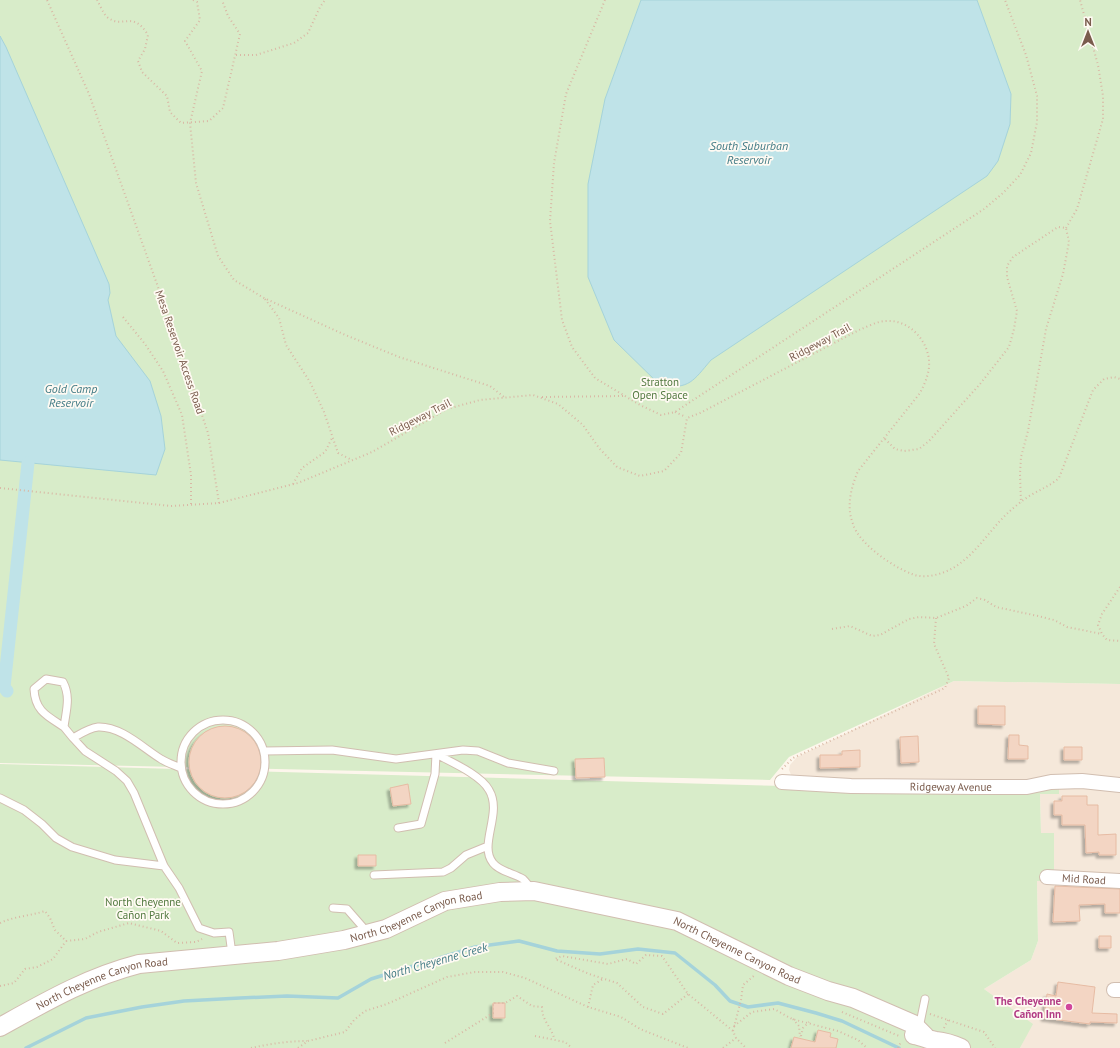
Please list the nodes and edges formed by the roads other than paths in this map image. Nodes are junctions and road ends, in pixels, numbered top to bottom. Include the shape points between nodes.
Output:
1 (64, 727) junction
2 (73, 738) junction
3 (264, 751) junction
4 (436, 754) junction
5 (181, 768) junction
6 (554, 771) dead end
7 (781, 776) road end
8 (1120, 785) edge
9 (0, 798) edge
10 (398, 828) dead end
11 (488, 846) junction
12 (164, 866) junction
13 (374, 875) dead end
14 (1047, 877) dead end
15 (1120, 881) edge
16 (534, 891) junction
17 (333, 908) dead end
18 (369, 934) junction
19 (232, 956) junction
20 (925, 999) dead end
21 (0, 1027) edge
22 (929, 1039) edge
23 (961, 1048) edge

1 - 1 lane via 67,690 63,682 46,679 34,689 37,705 43,713
1 - 2 lane
2 - 5 lane via 98,727 106,728 119,732 162,760
2 - 12 lane via 85,751 127,781
3 - 4 lane via 332,750 396,759
3 - 5 lane via 260,741 241,724 225,720 213,721 200,726 188,738 181,753
3 - 5 lane via 265,773 261,781 245,799 235,803 221,805 204,800 190,790
4 - 6 lane via 463,750 478,751 508,763
4 - 10 lane via 435,774 421,824
4 - 11 lane via 482,781 489,789 494,808
7 - 8 street, Ridgeway Avenue via 851,786 1027,786 1082,781
9 - 12 lane via 24,810 56,838 72,847 115,860
11 - 13 lane via 466,855 443,872
11 - 16 lane via 493,864 522,879
12 - 19 lane via 179,888 199,928 214,934 229,932
14 - 15 street, Mid Road
16 - 18 street, North Cheyenne Canyon Road via 500,892 445,901 386,929
16 - 22 street, North Cheyenne Canyon Road via 677,921 789,976 828,991 848,1004 911,1035
17 - 18 lane via 347,909
18 - 19 street, North Cheyenne Canyon Road via 278,951
19 - 21 street, North Cheyenne Canyon Road via 139,964 120,969 76,986
20 - 22 lane
22 - 23 street, North Cheyenne Canyon Road via 943,1040

